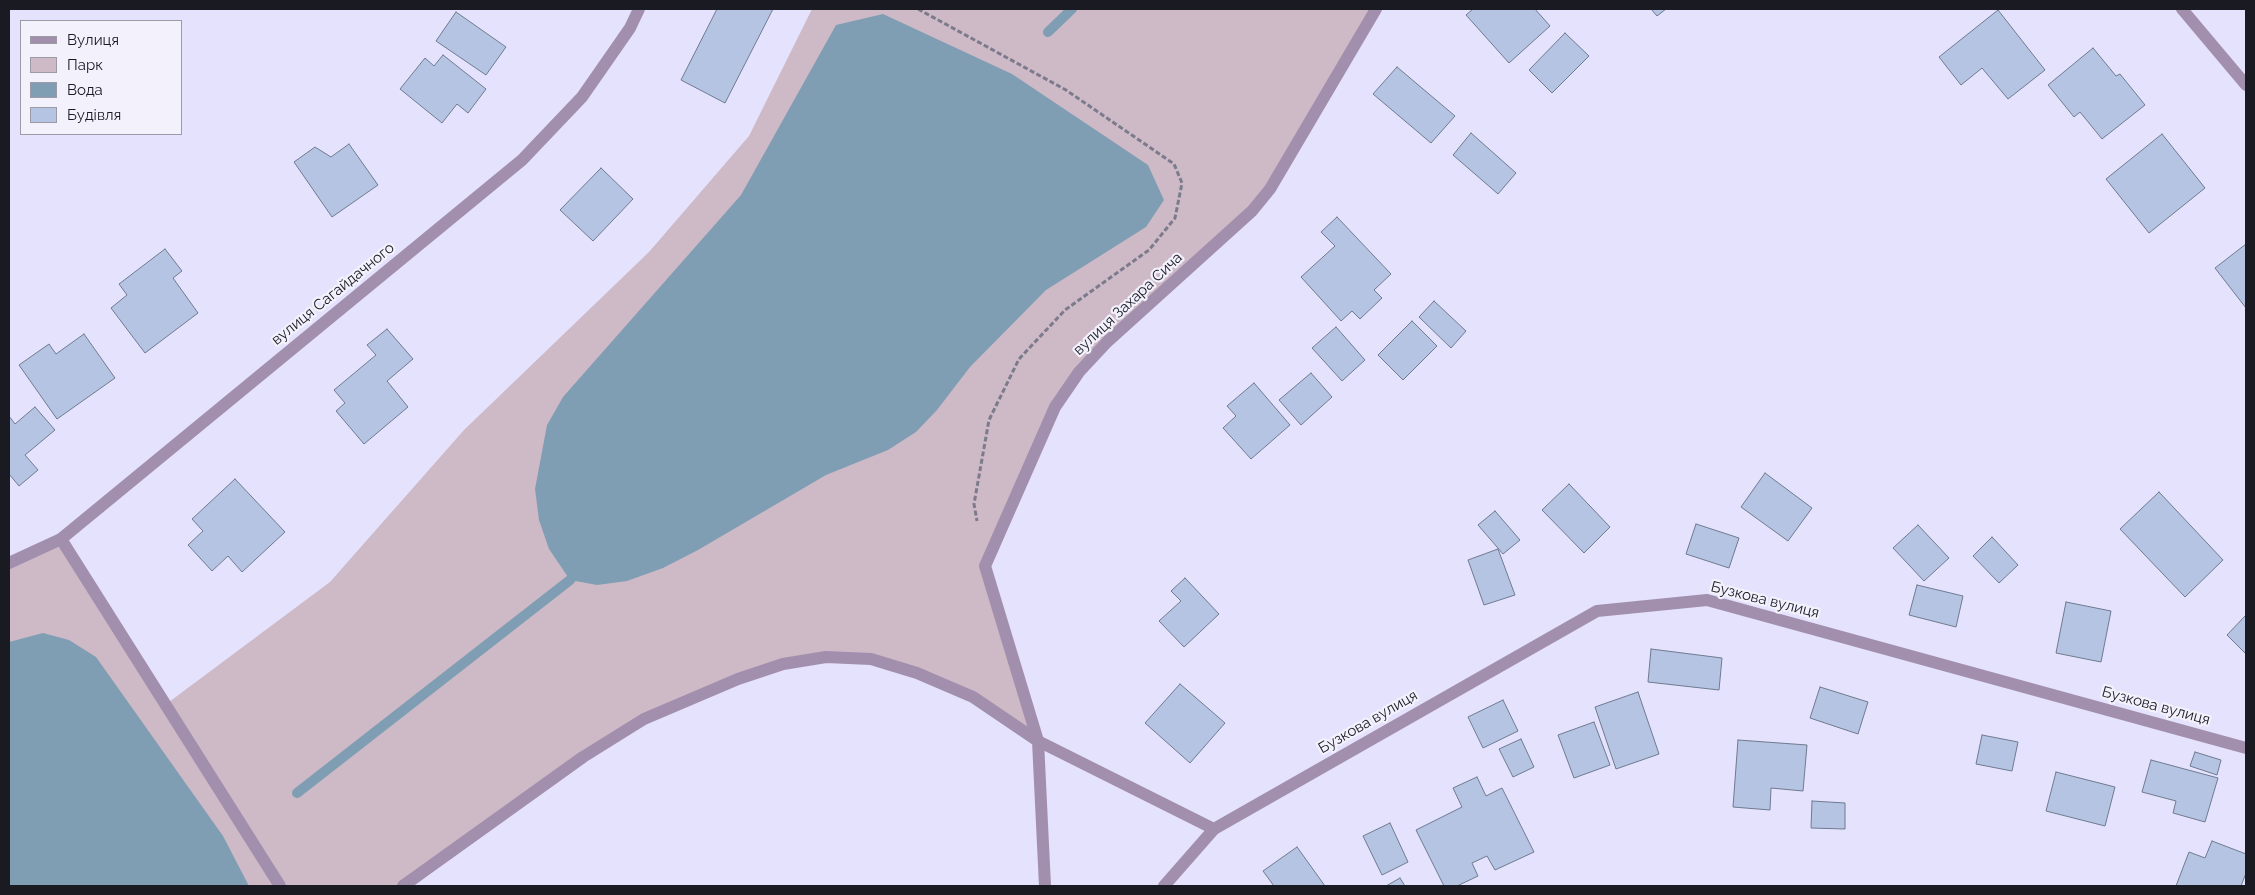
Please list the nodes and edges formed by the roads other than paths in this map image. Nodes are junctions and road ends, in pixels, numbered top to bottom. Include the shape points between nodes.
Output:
1 (639, 9) edge
2 (1376, 9) edge
3 (2182, 9) edge
4 (2245, 81) edge
5 (61, 539) junction
6 (9, 564) edge
7 (1038, 741) junction
8 (2246, 748) edge
9 (1214, 828) junction
10 (280, 886) edge
11 (404, 886) edge
12 (1045, 886) edge
13 (1164, 886) edge

1 - 5 street, вулиця Сагайдачного via 630,28 582,97 522,160
2 - 7 street, вулиця Захара Сича via 1270,189 1252,211 1107,342 1079,372 1055,407 985,566
3 - 4 street
5 - 6 street, вулиця Сагайдачного
5 - 10 street
7 - 9 street
7 - 11 street via 973,698 917,672 871,659 826,657 783,664 738,679 644,719 583,756
7 - 12 street, вулиця Захара Сича
8 - 9 street, Бузкова вулиця via 1707,600 1596,611
9 - 13 street, Бузкова вулиця

